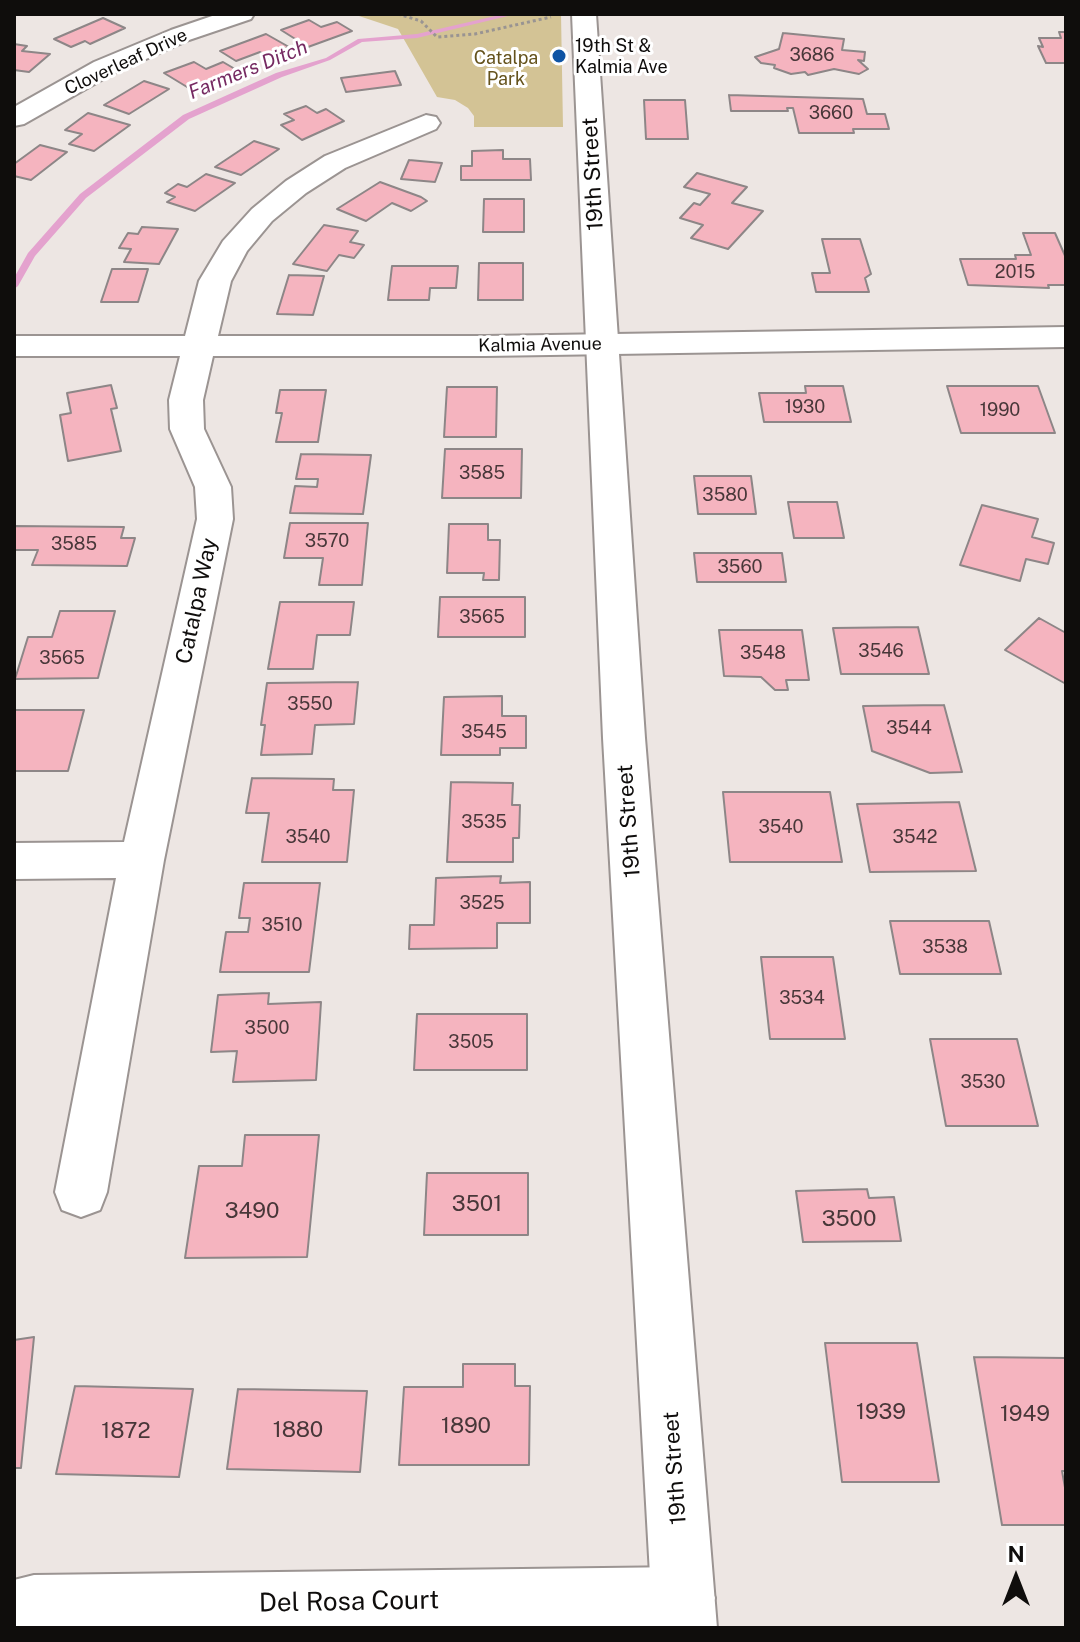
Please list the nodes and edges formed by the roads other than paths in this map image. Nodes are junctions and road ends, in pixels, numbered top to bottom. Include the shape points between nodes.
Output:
1 (242, 14) edge
2 (573, 15) edge
3 (19, 110) edge
4 (426, 123) dead end
5 (1066, 337) edge
6 (603, 344) junction
7 (14, 346) edge
8 (199, 346) junction
9 (142, 860) junction
10 (14, 861) edge
11 (81, 1192) dead end
12 (14, 1611) edge
13 (685, 1613) edge

1 - 3 street, Cloverleaf Drive via 103,68
2 - 6 street, 19th Street
4 - 8 street, Catalpa Way via 335,162 262,215 234,247 215,281
5 - 6 street, Kalmia Avenue
6 - 8 street, Kalmia Avenue
6 - 13 street, 19th Street via 624,738
7 - 8 street, Kalmia Avenue
8 - 9 street, Catalpa Way via 186,400 187,429 213,487 215,519
9 - 10 street
9 - 11 street, Catalpa Way
12 - 13 street, Del Rosa Court via 34,1606

